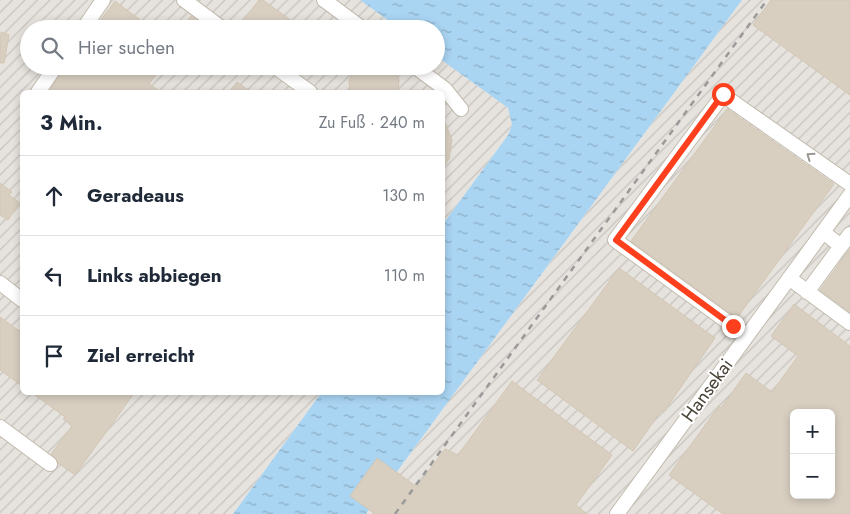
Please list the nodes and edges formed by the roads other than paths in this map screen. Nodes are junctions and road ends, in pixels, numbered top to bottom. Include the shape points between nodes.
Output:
1 (103, 0) edge
2 (184, 0) edge
3 (324, 0) edge
4 (89, 20) edge
5 (211, 20) edge
6 (351, 20) edge
7 (50, 75) edge
8 (286, 75) edge
9 (426, 75) edge
10 (39, 90) edge
11 (307, 90) edge
12 (461, 109) dead end
13 (850, 184) edge
14 (850, 195) edge
15 (823, 232) junction
16 (850, 234) edge
17 (841, 246) junction
18 (789, 278) junction
19 (0, 283) edge
20 (807, 292) junction
21 (20, 298) edge
22 (850, 323) edge
23 (747, 336) junction
24 (0, 427) edge
25 (50, 464) dead end
26 (617, 514) edge

1 - 4 lane
2 - 5 lane
3 - 6 lane
7 - 10 lane
8 - 11 lane
9 - 12 lane via 445,89
13 -> 23 lane via 723,94 616,240
14 - 15 lane, Hansekai
15 - 17 lane
15 - 18 lane, Hansekai
16 - 17 lane
17 - 20 lane
18 - 20 lane
18 - 23 lane, Hansekai
19 - 21 lane
20 - 22 lane
23 - 26 lane, Hansekai
24 - 25 lane

